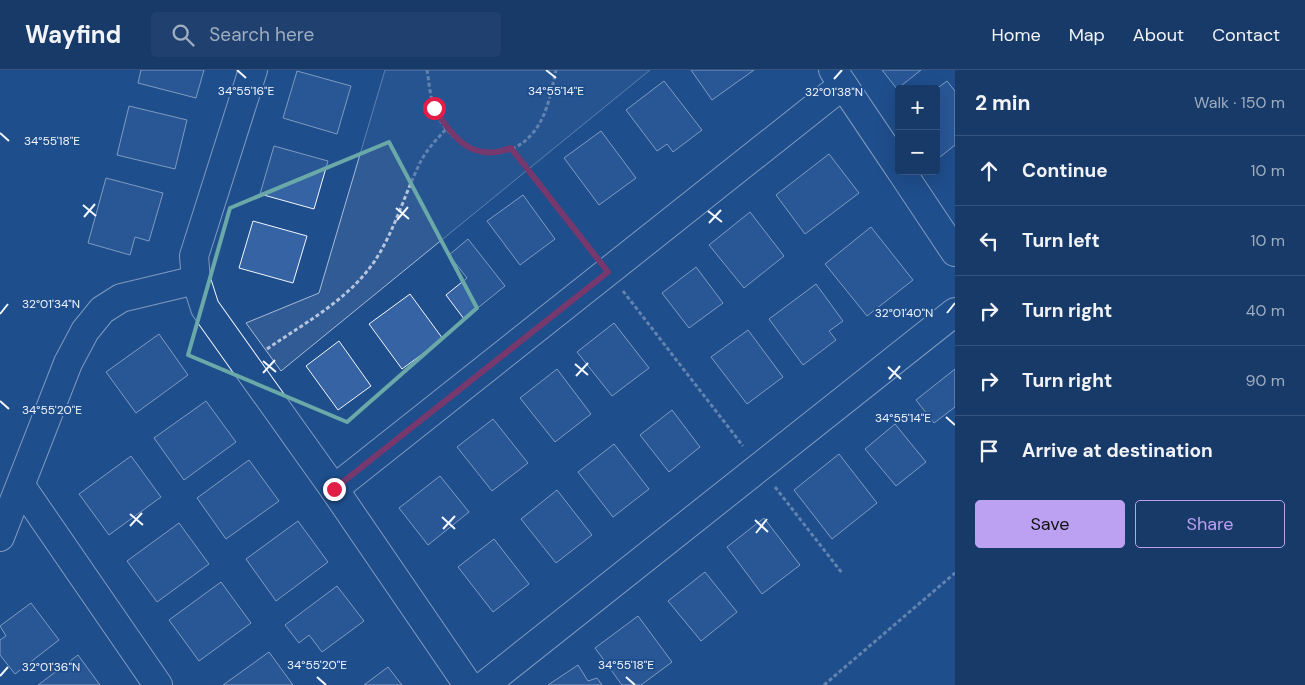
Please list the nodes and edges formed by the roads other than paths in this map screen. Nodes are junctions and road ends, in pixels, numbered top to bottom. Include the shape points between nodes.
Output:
1 (253, 70) edge
2 (838, 78) edge
3 (895, 163) edge
4 (903, 175) edge
5 (955, 252) edge
6 (196, 280) junction
7 (955, 312) edge
8 (21, 486) junction
9 (334, 489) junction
10 (0, 537) edge
11 (158, 685) edge
12 (468, 685) edge
13 (485, 685) edge

1 - 6 street via 194,256
2 - 3 street
2 - 9 street via 608,272
4 - 5 street
6 - 8 street via 121,298 102,310 85,331 68,363
6 - 9 street via 205,308
7 - 13 street
8 - 10 street
8 - 11 street
9 - 12 street

